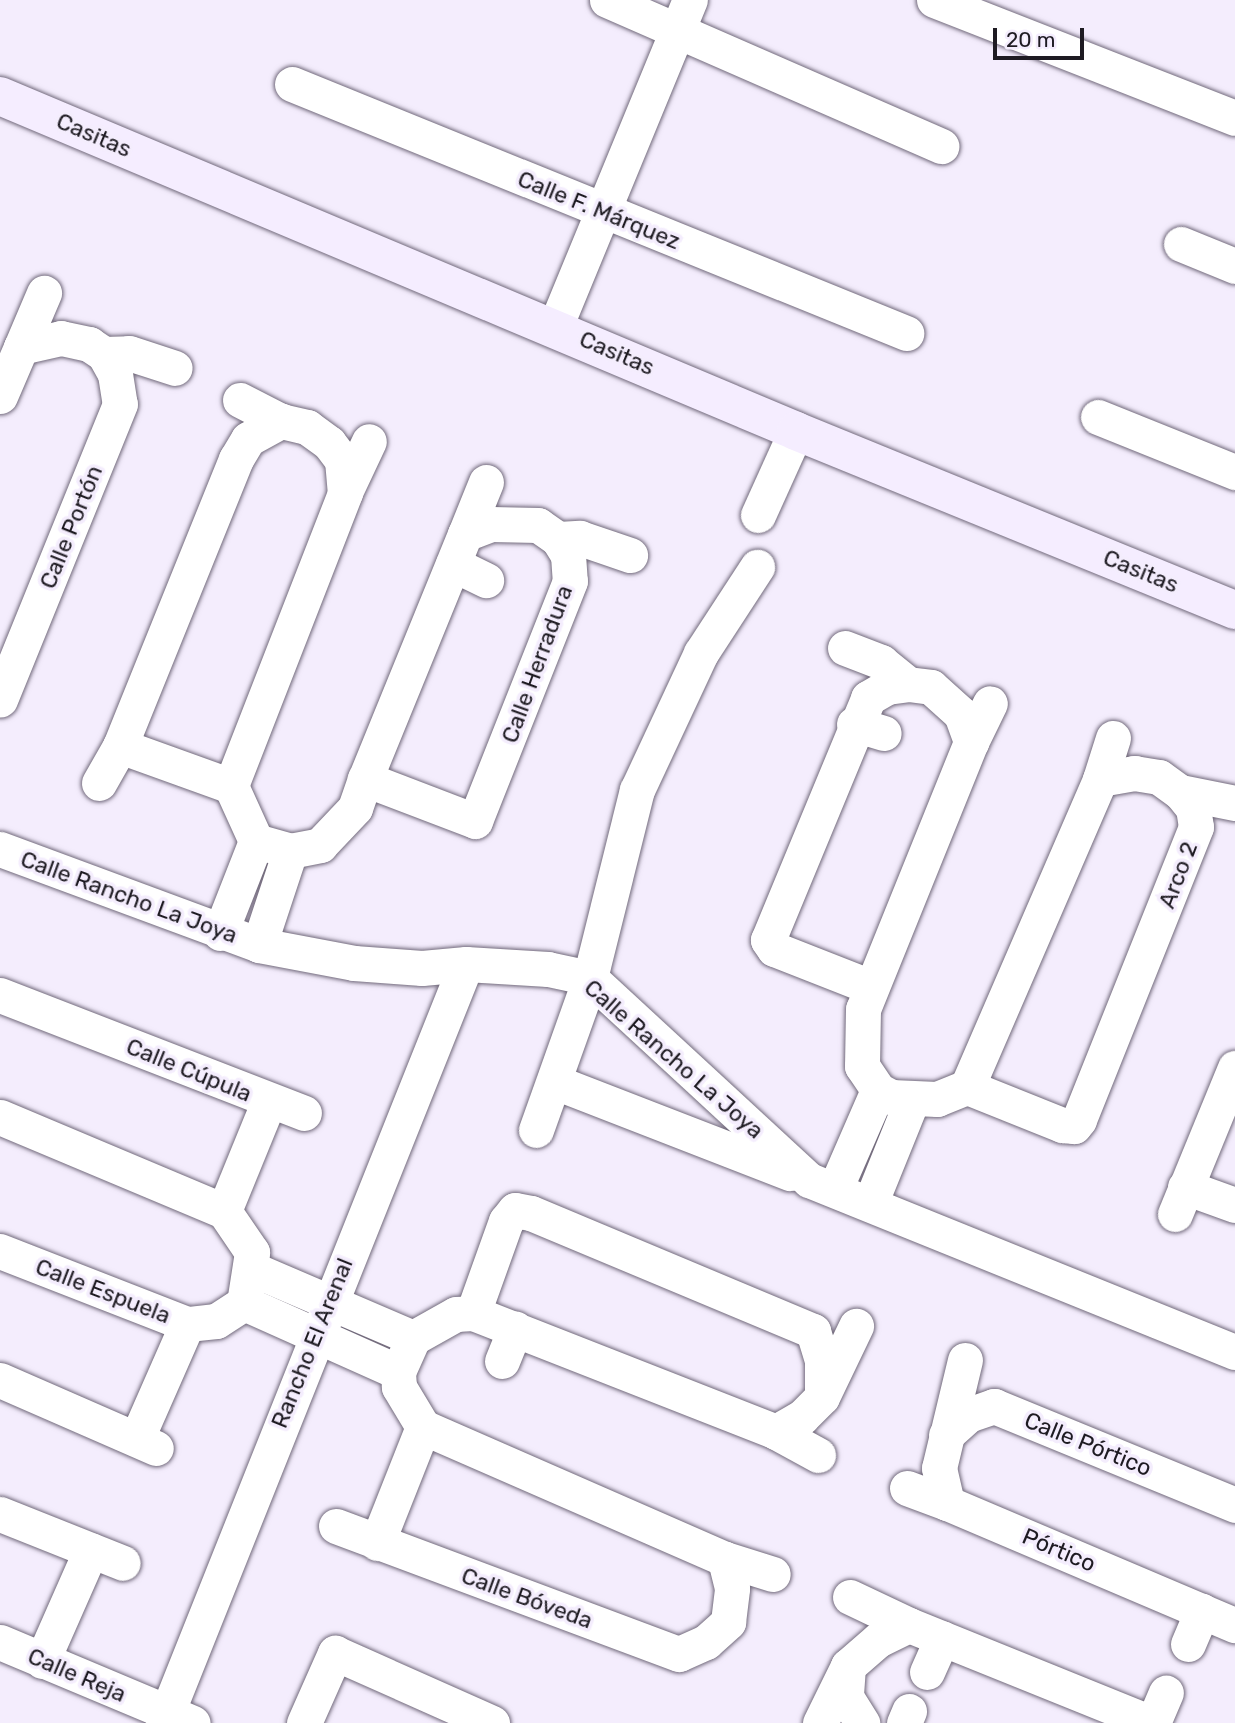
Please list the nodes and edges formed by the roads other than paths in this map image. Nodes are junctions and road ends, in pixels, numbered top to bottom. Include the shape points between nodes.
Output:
1 (607, 0) edge
2 (934, 0) edge
3 (684, 15) edge
4 (292, 84) dead end
5 (0, 96) edge
6 (1235, 118) edge
7 (941, 146) dead end
8 (603, 212) junction
9 (1181, 244) dead end
10 (1235, 266) edge
11 (44, 293) dead end
12 (555, 327) junction
13 (906, 333) dead end
14 (21, 347) junction
15 (104, 354) junction
16 (175, 368) dead end
17 (8, 394) edge
18 (240, 400) dead end
19 (1098, 417) dead end
20 (281, 421) junction
21 (796, 431) junction
22 (369, 441) dead end
23 (1235, 472) edge
24 (486, 482) dead end
25 (329, 511) junction
26 (758, 515) dead end
27 (558, 539) junction
28 (459, 549) junction
29 (630, 555) dead end
30 (757, 567) dead end
31 (486, 580) dead end
32 (1235, 610) edge
33 (845, 649) dead end
34 (908, 684) junction
35 (0, 697) edge
36 (990, 703) dead end
37 (1114, 738) dead end
38 (120, 746) junction
39 (958, 755) junction
40 (365, 779) junction
41 (1100, 779) junction
42 (99, 783) dead end
43 (231, 786) junction
44 (1180, 792) junction
45 (1235, 803) edge
46 (256, 841) junction
47 (0, 849) edge
48 (290, 851) junction
49 (220, 933) junction
50 (259, 945) junction
51 (466, 964) junction
52 (590, 978) junction
53 (872, 987) junction
54 (16, 1010) edge
55 (1235, 1068) edge
56 (555, 1082) junction
57 (967, 1087) junction
58 (878, 1090) junction
59 (912, 1100) junction
60 (269, 1101) junction
61 (304, 1113) dead end
62 (0, 1117) edge
63 (536, 1130) dead end
64 (822, 1184) junction
65 (870, 1203) junction
66 (1235, 1205) edge
67 (224, 1211) junction
68 (0, 1251) edge
69 (247, 1285) junction
70 (328, 1301) junction
71 (473, 1313) junction
72 (187, 1324) junction
73 (856, 1326) dead end
74 (515, 1329) junction
75 (315, 1334) junction
76 (413, 1338) junction
77 (1235, 1352) edge
78 (965, 1360) dead end
79 (502, 1362) dead end
80 (398, 1372) junction
81 (0, 1380) edge
82 (822, 1397) junction
83 (423, 1427) junction
84 (776, 1432) junction
85 (946, 1435) junction
86 (818, 1455) dead end
87 (907, 1488) dead end
88 (947, 1503) junction
89 (1235, 1505) edge
90 (0, 1514) edge
91 (336, 1526) dead end
92 (377, 1543) junction
93 (725, 1559) junction
94 (773, 1574) dead end
95 (850, 1597) dead end
96 (1202, 1611) junction
97 (909, 1625) junction
98 (1235, 1625) edge
99 (942, 1639) junction
100 (0, 1642) edge
101 (1188, 1644) dead end
102 (42, 1661) junction
103 (848, 1666) junction
104 (927, 1672) dead end
105 (1157, 1713) edge
106 (174, 1720) edge
107 (304, 1723) edge
108 (492, 1723) edge
109 (820, 1723) edge
110 (862, 1723) edge

1 - 3 street
2 - 6 street
3 - 7 street
3 - 8 street
4 - 8 street, Calle F. Márquez
5 - 12 street, Casitas
8 - 12 street
8 - 13 street, Calle F. Márquez
9 - 10 street
11 - 14 street
12 - 21 street, Casitas
14 - 15 street via 61,338 89,344
14 - 17 street
15 - 16 street via 129,353
15 - 35 street, Calle Portón via 115,374 120,404 96,426
18 - 20 street
19 - 23 street
20 - 25 street via 307,427 342,460
20 - 38 street via 248,439 236,488
21 - 26 street
21 - 32 street, Casitas
22 - 25 street
24 - 28 street
25 - 43 street
27 - 28 street via 538,525 491,524
27 - 29 street via 580,538
27 - 40 street, Calle Herradura via 568,555 570,581 548,603 475,821
28 - 31 street
28 - 40 street
30 - 52 street via 701,653 637,790
33 - 34 street via 881,662
34 - 39 street via 931,687 961,714
34 - 53 street via 887,687 868,698 869,729 768,940 774,949
36 - 39 street
37 - 41 street
38 - 42 street
38 - 43 street
39 - 53 street
40 - 48 street via 355,808 339,830 320,845
41 - 44 street via 1134,773 1159,777
41 - 57 street via 1088,830
43 - 46 street
44 - 45 street
44 - 57 street, Arco 2 via 1193,808 1196,827 1169,863 1074,1126
46 - 48 street
46 - 49 street
47 - 49 street, Calle Rancho La Joya
48 - 50 street
49 - 50 street, Calle Rancho La Joya
50 - 51 street, Calle Rancho La Joya via 354,963 422,968
51 - 52 street, Calle Rancho La Joya via 548,969
51 - 70 street, Rancho El Arenal
52 - 56 street
52 - 64 street, Calle Rancho La Joya
53 - 58 street via 860,1042 862,1066
54 - 60 street, Calle Cúpula
55 - 66 street via 1180,1201
56 - 63 street
56 - 64 street
57 - 59 street via 937,1100
58 - 59 street
58 - 64 street
59 - 65 street
60 - 61 street
60 - 67 street, Calle Cúpula
62 - 67 street via 171,1205
64 - 65 street, Calle Rancho La Joya
65 - 77 street, Calle Rancho La Joya
67 - 69 street via 252,1252
68 - 72 street, Calle Espuela via 139,1291
69 - 70 street
69 - 72 street, Calle Espuela via 216,1321
69 - 75 street
70 - 75 street, Rancho El Arenal
70 - 76 street
71 - 74 street
71 - 76 street via 456,1314
71 - 82 street via 506,1221 515,1210 771,1324 813,1331 822,1362
72 - 81 street via 146,1443
73 - 82 street
74 - 79 street
74 - 84 street via 735,1403
75 - 80 street
75 - 106 street, Rancho El Arenal
76 - 80 street
78 - 85 street
80 - 83 street via 399,1387
82 - 84 street via 802,1417
83 - 92 street
83 - 93 street via 475,1434
84 - 86 street
85 - 88 street via 939,1468
85 - 89 street, Calle Pórtico via 968,1415 994,1406 1023,1430
87 - 88 street
88 - 96 street, Pórtico via 989,1506
90 - 102 street via 107,1556
91 - 92 street
92 - 93 street, Calle Bóveda via 679,1654 706,1642 728,1622 732,1588
93 - 94 street
95 - 97 street
96 - 98 street, Pórtico
96 - 101 street
97 - 99 street
97 - 103 street via 878,1640
99 - 104 street
99 - 105 street
100 - 102 street, Calle Reja
102 - 106 street, Calle Reja
103 - 109 street
103 - 110 street via 846,1697
107 - 108 street via 335,1653

